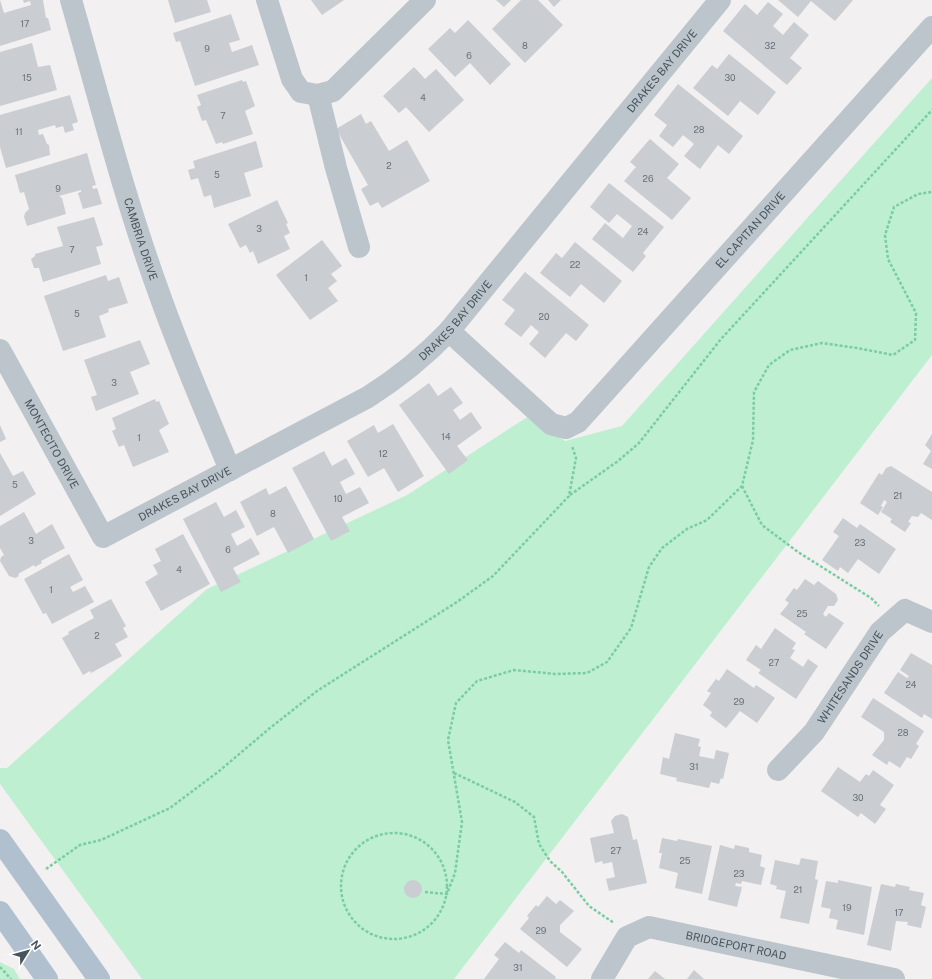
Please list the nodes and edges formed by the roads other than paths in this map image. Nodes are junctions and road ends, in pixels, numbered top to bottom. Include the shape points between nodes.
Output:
1 (71, 0) edge
2 (267, 0) edge
3 (425, 0) edge
4 (720, 0) edge
5 (932, 27) edge
6 (318, 95) junction
7 (359, 247) dead end
8 (449, 331) junction
9 (0, 350) edge
10 (230, 470) junction
11 (103, 537) joint
12 (932, 622) edge
13 (778, 770) dead end
14 (0, 840) edge
15 (0, 912) edge
16 (47, 979) edge
17 (99, 979) edge
18 (602, 979) edge
19 (894, 979) edge

1 - 10 street, CAMBRIA DRIVE via 126,193 158,293
2 - 6 street via 292,79 301,92
3 - 6 street via 333,91
4 - 8 street, DRAKES BAY DRIVE
5 - 8 street, EL CAPITAN DRIVE via 578,422 566,428 551,424
6 - 7 street
8 - 10 street, DRAKES BAY DRIVE via 397,378 368,397
9 - 11 street, MONTECITO DRIVE
10 - 11 street, DRAKES BAY DRIVE
12 - 13 street, WHITESANDS DRIVE via 905,610 880,632 814,732
14 - 17 main road
15 - 16 main road
18 - 19 street, BRIDGEPORT ROAD via 627,937 649,927

